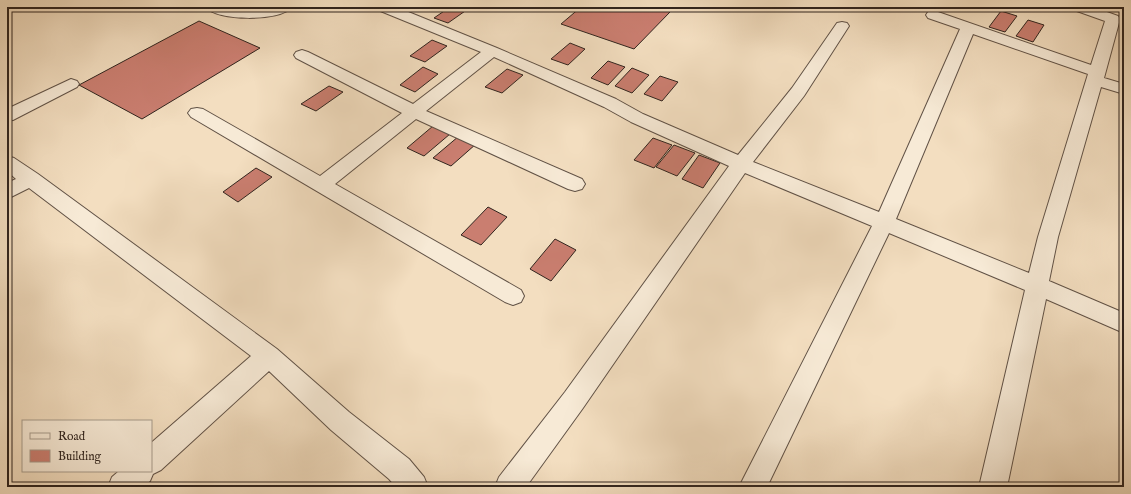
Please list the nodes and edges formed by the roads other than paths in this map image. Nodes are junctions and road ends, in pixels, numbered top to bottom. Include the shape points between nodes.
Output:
1 (213, 7) edge
2 (285, 7) edge
3 (383, 7) edge
4 (1079, 7) edge
5 (933, 15) dead end
6 (1118, 20) edge
7 (842, 26) dead end
8 (968, 27) junction
9 (492, 51) junction
10 (302, 55) dead end
11 (1095, 76) junction
12 (71, 84) dead end
13 (1124, 89) edge
14 (414, 112) junction
15 (197, 113) dead end
16 (7, 116) edge
17 (7, 162) edge
18 (741, 164) junction
19 (31, 179) junction
20 (322, 184) junction
21 (575, 184) dead end
22 (7, 192) edge
23 (884, 223) junction
24 (1037, 285) junction
25 (513, 296) dead end
26 (1124, 323) edge
27 (269, 356) junction
28 (152, 460) edge
29 (139, 472) edge
30 (122, 487) edge
31 (414, 487) edge
32 (509, 487) edge
33 (753, 487) edge
34 (993, 487) edge

1 - 2 street via 233,13 259,15
3 - 9 street
4 - 6 street
5 - 8 street
6 - 11 street
7 - 18 street via 798,92
8 - 11 street
8 - 23 street
9 - 14 street
9 - 18 street
10 - 14 street
11 - 13 street
11 - 24 street via 1048,237
12 - 16 street
14 - 20 street
14 - 21 street
15 - 20 street
17 - 19 street
18 - 23 street
18 - 32 street via 574,400
19 - 22 street
19 - 27 street
20 - 25 street
23 - 24 street
23 - 33 street
24 - 26 street
24 - 34 street
27 - 28 street
27 - 31 street via 340,421 399,469
29 - 30 street

